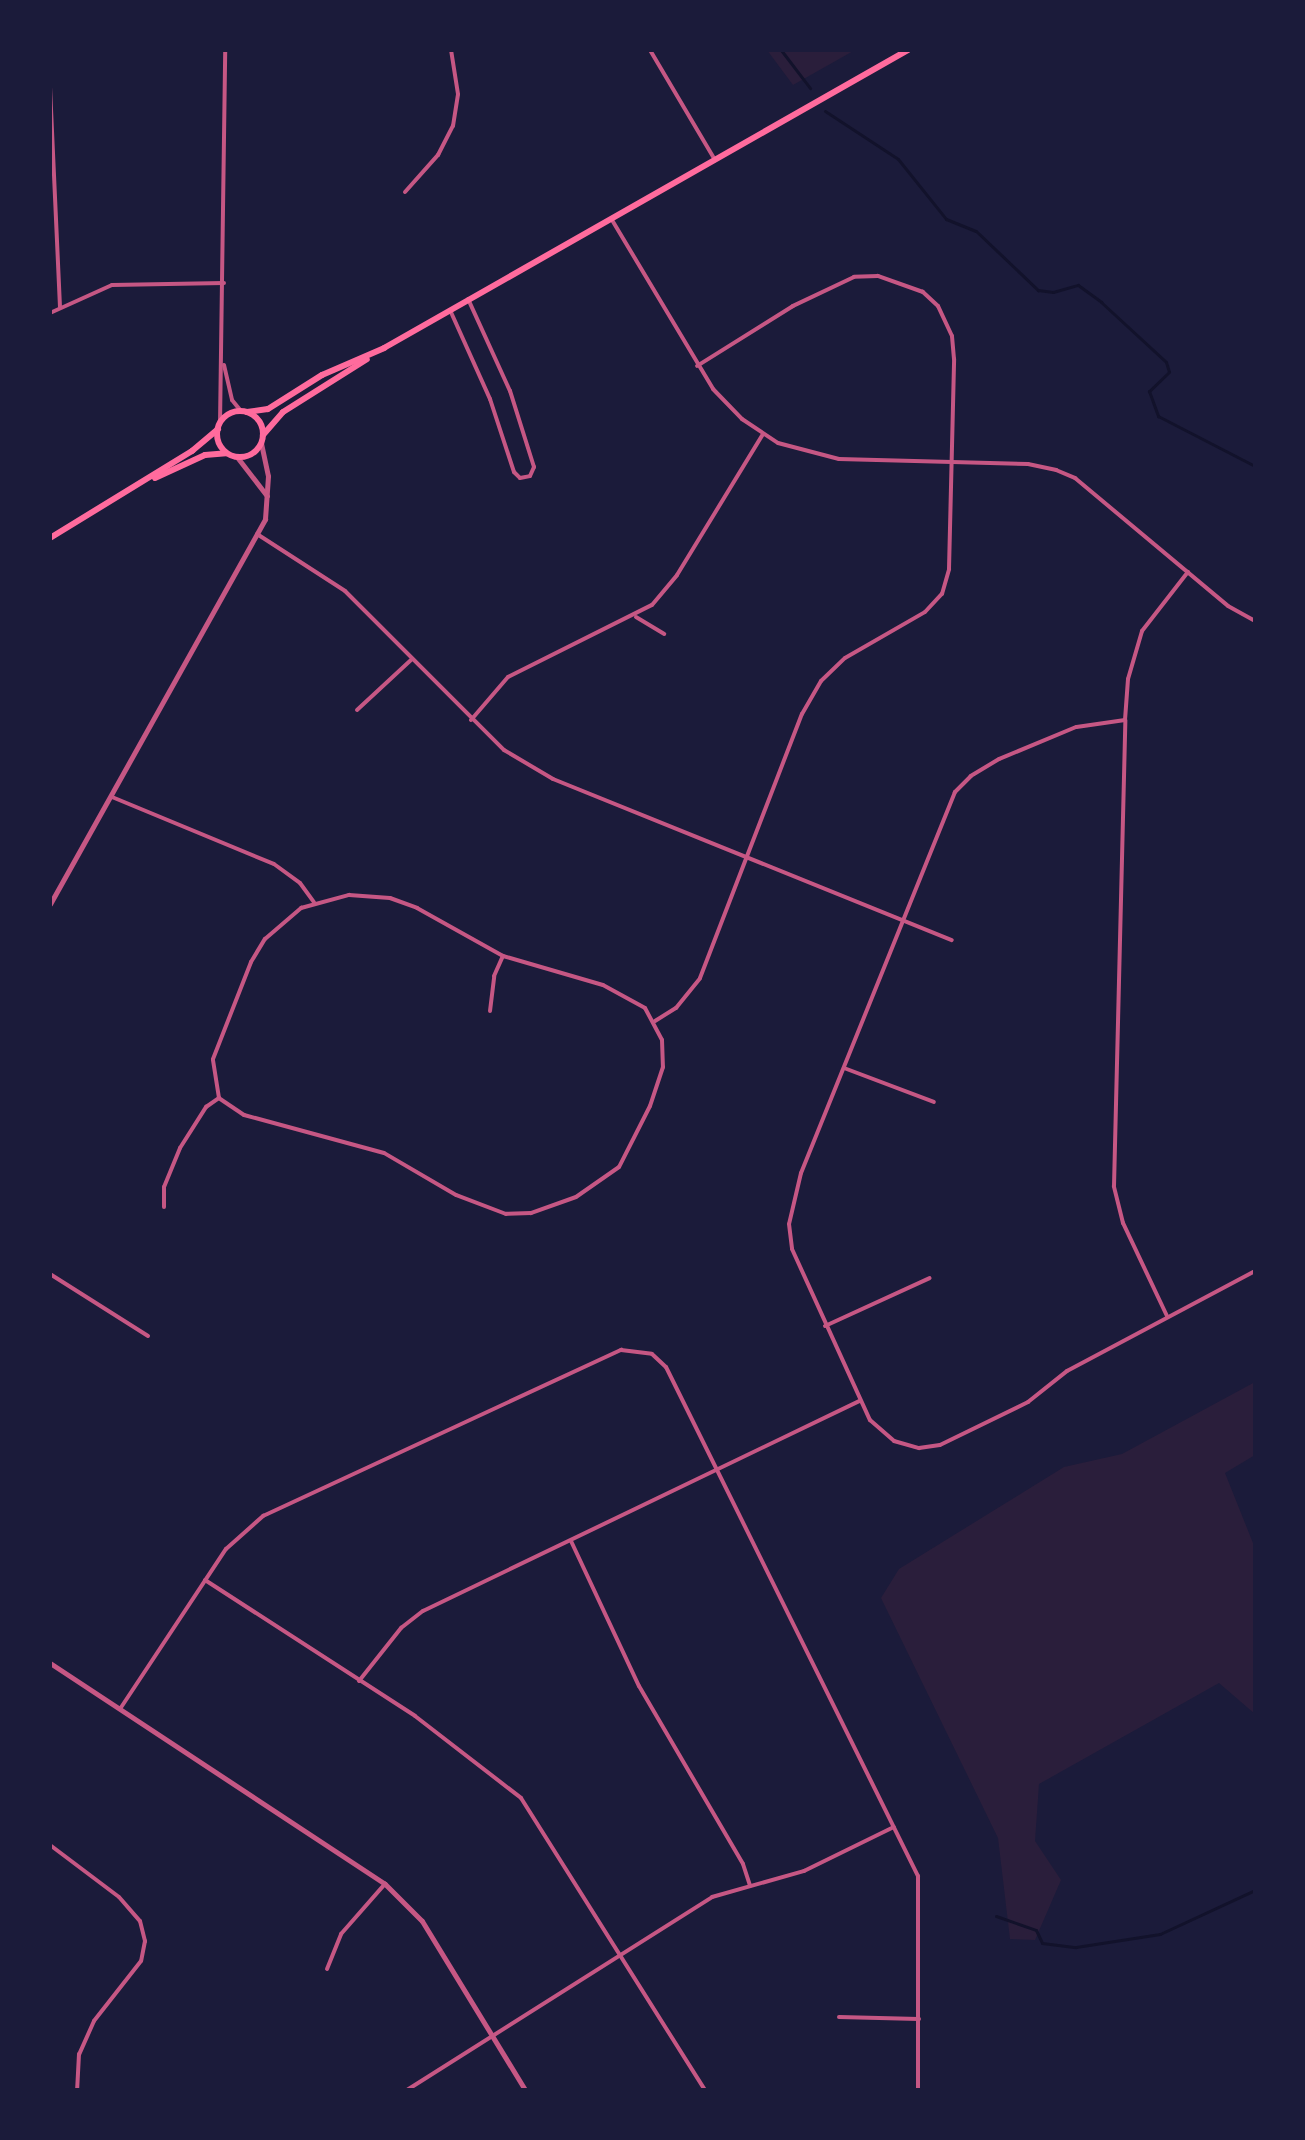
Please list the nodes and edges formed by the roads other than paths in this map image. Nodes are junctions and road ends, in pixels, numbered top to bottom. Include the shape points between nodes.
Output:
1 (225, 50) edge
2 (451, 50) edge
3 (650, 50) edge
4 (908, 50) edge
5 (50, 87) edge
6 (715, 160) junction
7 (405, 192) dead end
8 (612, 220) junction
9 (224, 283) junction
10 (468, 299) junction
11 (60, 307) junction
12 (450, 310) junction
13 (50, 313) edge
14 (384, 348) junction
15 (223, 359) junction
16 (697, 366) junction
17 (244, 412) junction
18 (219, 426) junction
19 (763, 434) junction
20 (263, 435) junction
21 (261, 443) junction
22 (227, 453) junction
23 (237, 457) junction
24 (955, 464) junction
25 (130, 490) junction
26 (268, 497) junction
27 (257, 534) junction
28 (50, 538) edge
29 (1188, 572) junction
30 (636, 617) junction
31 (1255, 621) edge
32 (664, 634) dead end
33 (412, 659) junction
34 (357, 710) dead end
35 (471, 720) junction
36 (1125, 720) junction
37 (112, 797) junction
38 (746, 860) junction
39 (314, 902) junction
40 (50, 904) edge
41 (899, 922) junction
42 (952, 940) dead end
43 (503, 956) junction
44 (490, 1011) dead end
45 (655, 1021) junction
46 (844, 1068) junction
47 (219, 1098) junction
48 (934, 1102) dead end
49 (164, 1207) dead end
50 (1255, 1271) edge
51 (50, 1274) edge
52 (930, 1278) dead end
53 (1167, 1316) junction
54 (825, 1326) junction
55 (148, 1336) dead end
56 (859, 1401) junction
57 (720, 1471) junction
58 (571, 1540) junction
59 (205, 1580) junction
60 (50, 1663) edge
61 (359, 1681) junction
62 (120, 1709) junction
63 (895, 1826) junction
64 (50, 1845) edge
65 (385, 1884) junction
66 (750, 1886) junction
67 (621, 1952) junction
68 (327, 1969) dead end
69 (839, 2017) dead end
70 (919, 2019) junction
71 (491, 2034) junction
72 (77, 2090) edge
73 (407, 2090) edge
74 (525, 2090) edge
75 (705, 2090) edge
76 (918, 2090) edge

1 - 9 street
2 - 7 street via 458,94 453,126 438,155
3 - 6 street
4 - 6 main road
5 - 11 street
6 - 8 main road
8 - 10 main road
8 - 16 street
9 - 11 street via 112,285
9 - 15 street
10 - 12 main road
10 - 12 street via 510,391 534,467 530,476 520,478 514,472 490,399
11 - 13 street
12 - 14 main road
14 - 17 main road via 322,375 268,409
14 - 20 main road via 283,412
15 - 17 street via 232,400
15 - 18 street
16 - 19 street via 727,405
16 - 24 street via 845,280 878,276 906,282 938,306 952,336
17 - 18 main road
17 - 20 main road via 259,421
18 - 22 main road
18 - 25 main road
19 - 24 street via 802,452 839,459
19 - 30 street via 677,575
20 - 21 main road
21 - 23 main road via 250,455
21 - 26 street
22 - 23 main road
22 - 25 main road via 205,455
23 - 26 street
24 - 29 street via 1028,464 1075,478
24 - 38 street via 949,569 942,594 925,612 845,658 821,681 802,714
25 - 28 main road
26 - 27 street
27 - 33 street via 345,591
27 - 37 street
29 - 31 street
29 - 36 street via 1142,631 1128,679
30 - 32 street
30 - 35 street via 527,665 508,677
33 - 34 street
33 - 35 street
35 - 38 street via 504,750 553,779
36 - 41 street via 1076,727 971,776 942,814
36 - 53 street via 1114,1186 1123,1223
37 - 39 street via 274,864
37 - 40 street
38 - 41 street
38 - 45 street via 692,992
39 - 43 street via 349,895 390,898
39 - 47 street via 265,939 242,979 213,1059
41 - 42 street
41 - 46 street
43 - 44 street via 494,976
43 - 45 street via 626,994
45 - 47 street via 663,1067 626,1156 598,1184 531,1213 481,1208 384,1153 244,1115
46 - 48 street
46 - 54 street via 801,1173 789,1224 796,1262
47 - 49 street via 206,1107 180,1148 164,1187
50 - 53 street
51 - 55 street
52 - 54 street
53 - 56 street via 1067,1371 1028,1402 940,1445 906,1446 879,1430
54 - 56 street
56 - 57 street
57 - 58 street
57 - 59 street via 666,1367 645,1351 621,1350 263,1516 226,1549
57 - 63 street
58 - 61 street via 423,1611 401,1628
58 - 66 street via 639,1686 743,1864
59 - 61 street
59 - 62 street
60 - 62 street
61 - 67 street via 479,1760 521,1798
62 - 65 street
63 - 66 street via 804,1871
63 - 70 street via 922,1891
64 - 72 street via 119,1897 140,1921 145,1941 141,1961 94,2021 84,2043
65 - 68 street via 341,1934
65 - 71 street via 422,1921
66 - 67 street via 712,1897
67 - 71 street
67 - 75 street
69 - 70 street
70 - 76 street
71 - 73 street
71 - 74 street

